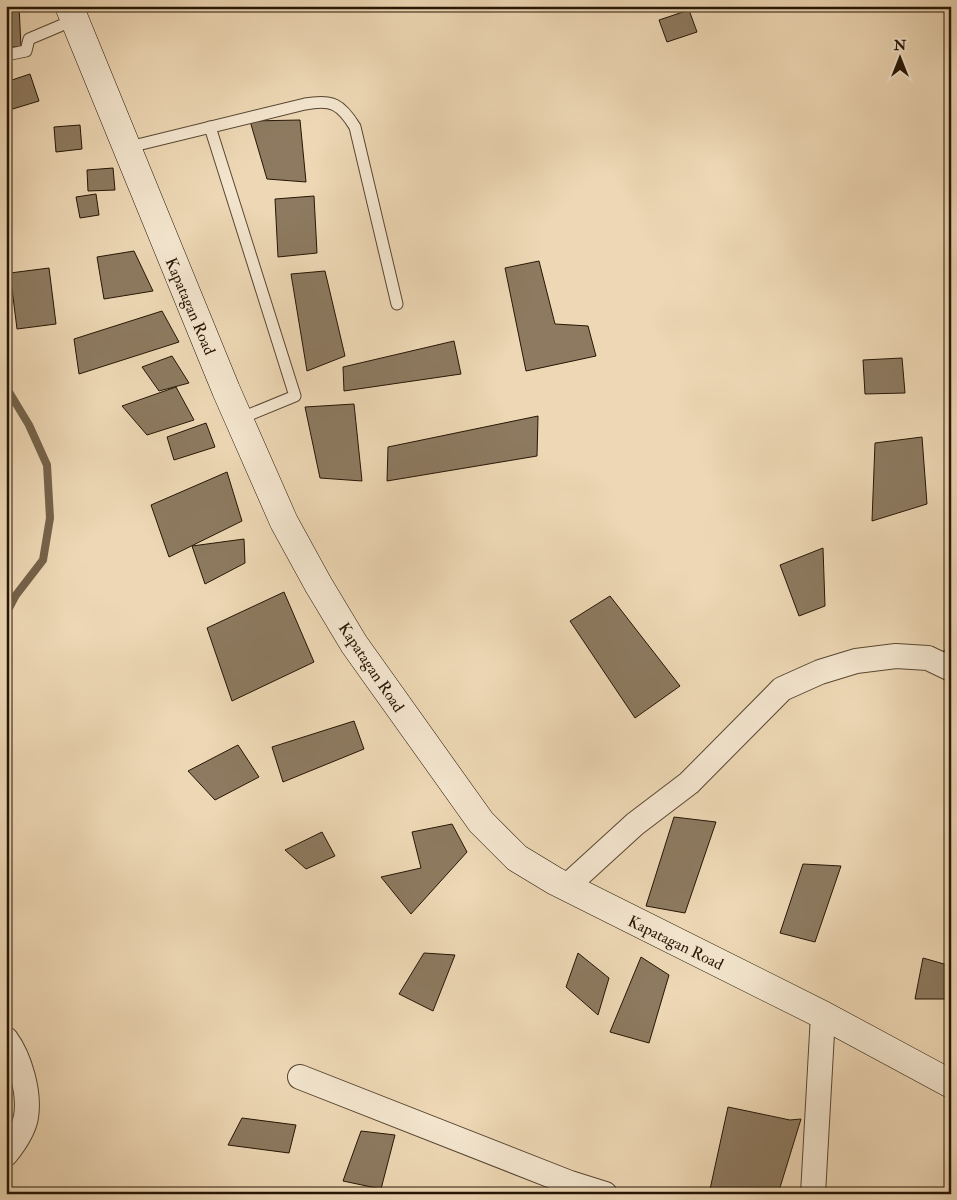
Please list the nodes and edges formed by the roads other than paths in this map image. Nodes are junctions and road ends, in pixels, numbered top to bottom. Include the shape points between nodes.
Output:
1 (72, 13) edge
2 (6, 55) edge
3 (210, 127) junction
4 (125, 148) junction
5 (396, 304) dead end
6 (239, 419) junction
7 (951, 670) edge
8 (566, 886) junction
9 (823, 1015) junction
10 (6, 1039) edge
11 (300, 1077) dead end
12 (951, 1084) edge
13 (6, 1154) edge
14 (605, 1194) edge
15 (813, 1194) edge

1 - 2 lane via 29,39 26,52
1 - 4 main road, Kapatagan Road
3 - 4 lane
3 - 5 lane via 321,101 345,111 355,127
3 - 6 lane via 295,396
4 - 6 main road, Kapatagan Road
6 - 8 main road, Kapatagan Road via 284,522 354,644 481,822 517,858
7 - 8 street via 928,658 896,656 856,661 782,689 689,783 635,824
8 - 9 main road, Kapatagan Road
9 - 12 main road, Kapatagan Road
9 - 15 street
10 - 13 street via 20,1068 26,1094 26,1117
11 - 14 street

